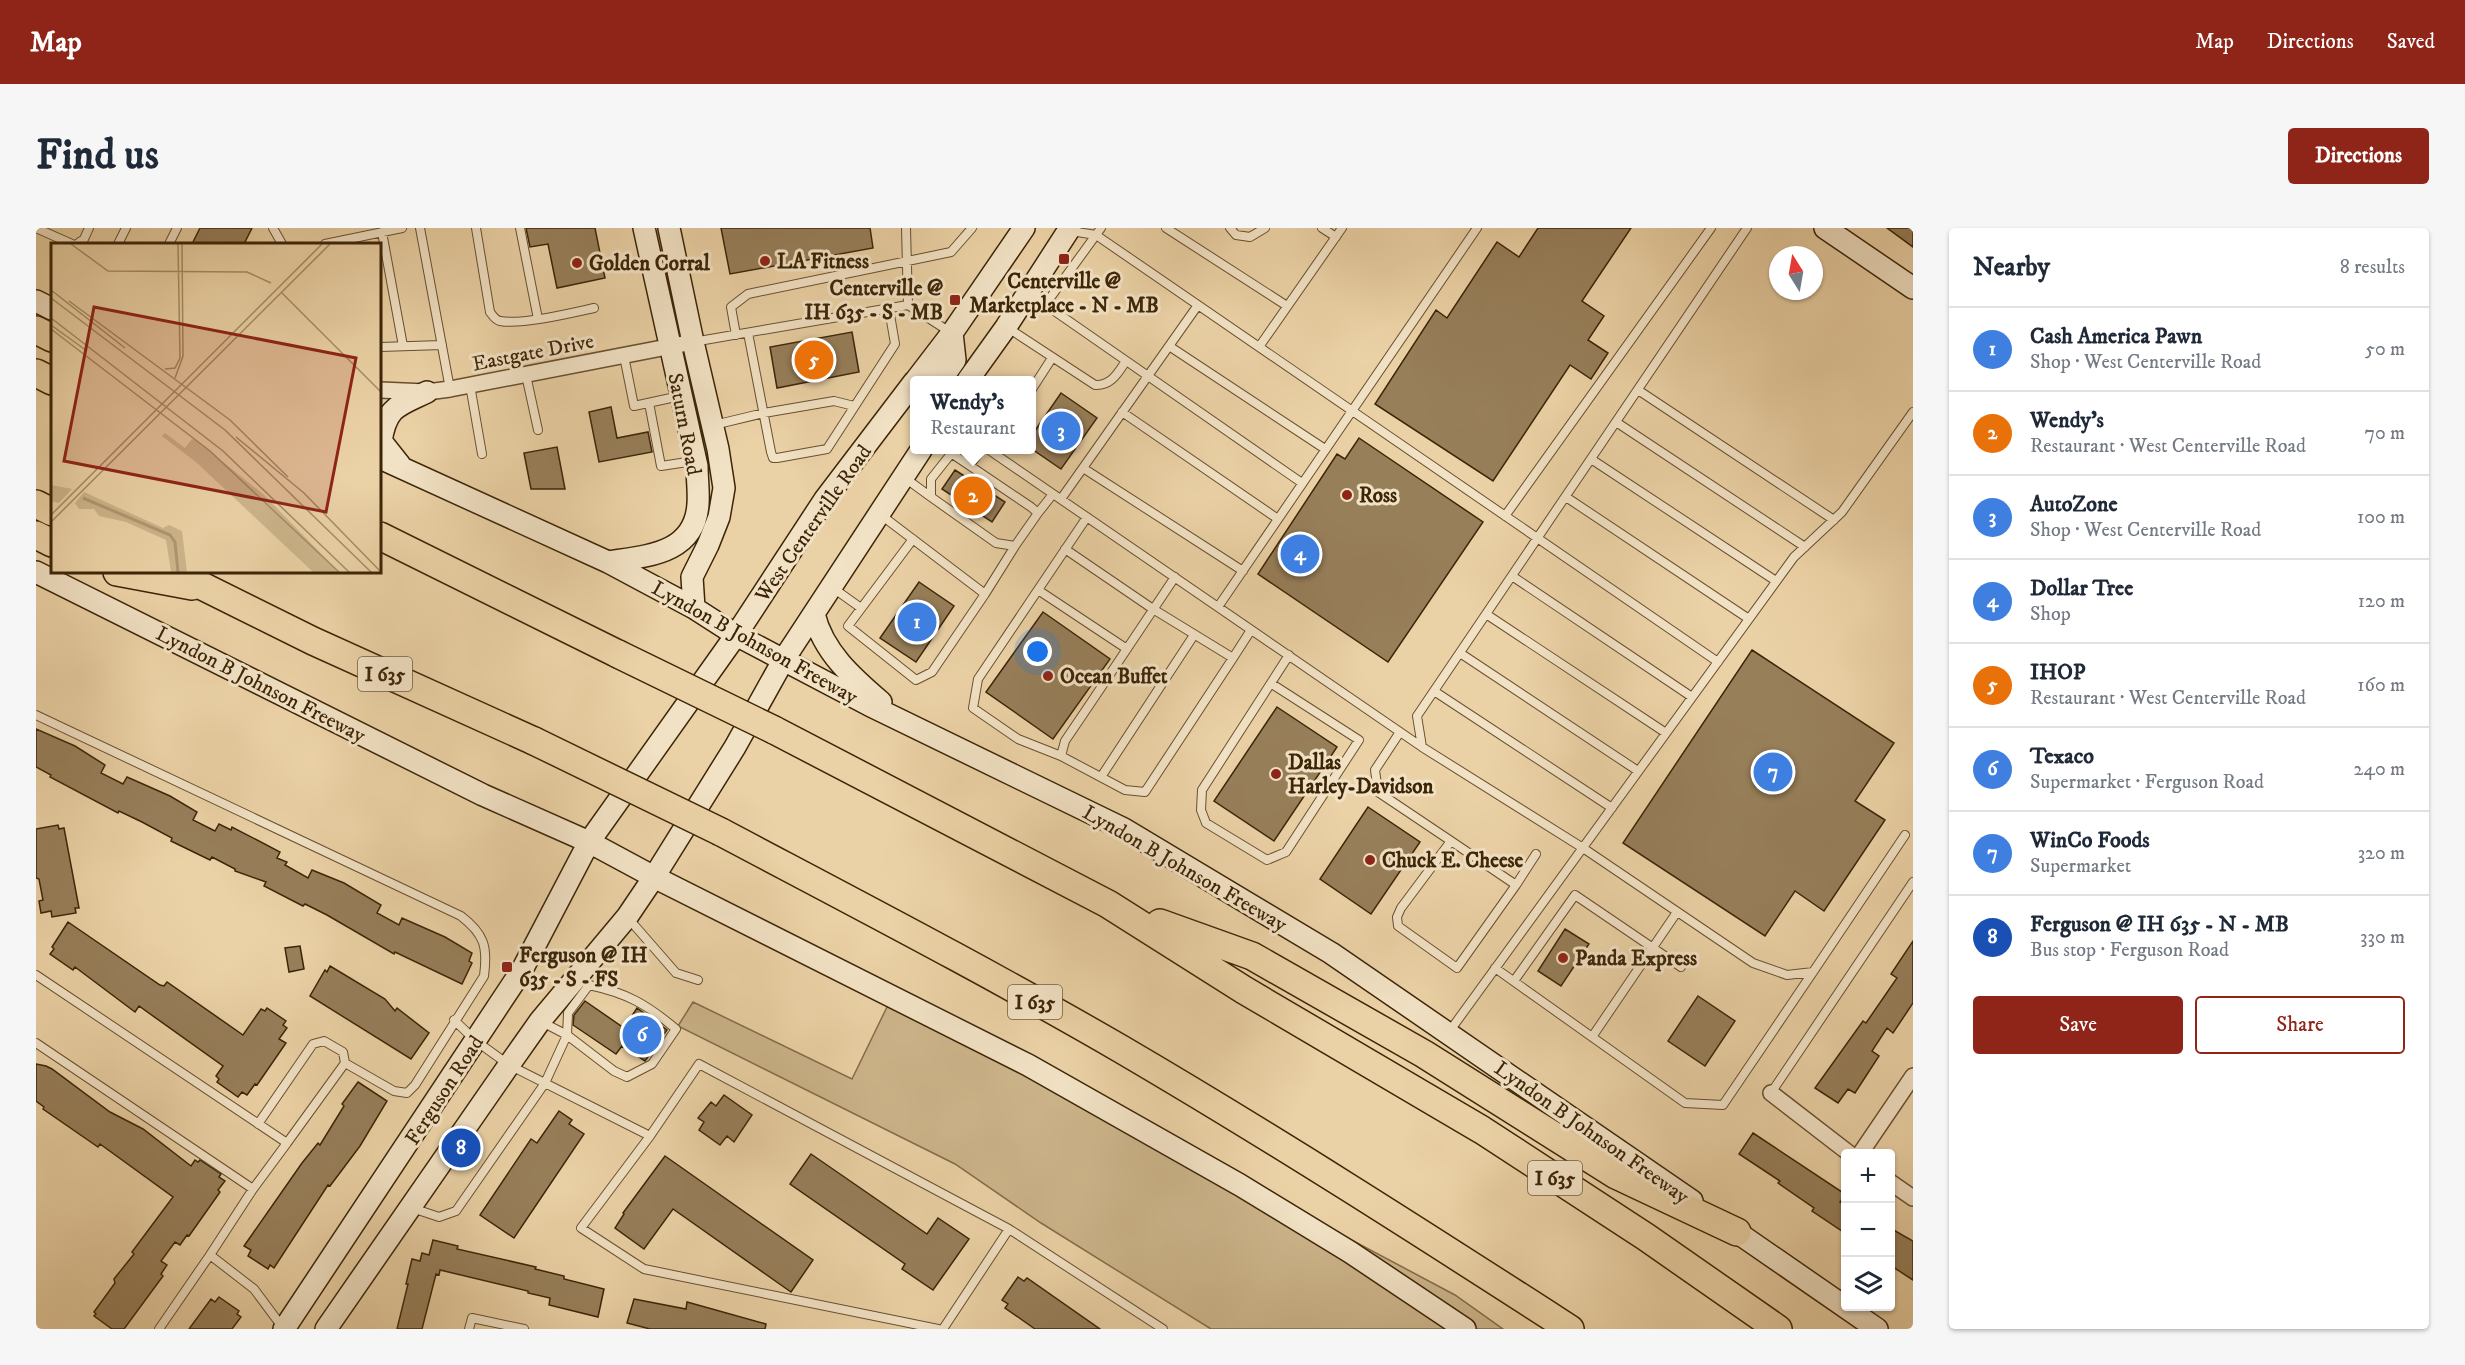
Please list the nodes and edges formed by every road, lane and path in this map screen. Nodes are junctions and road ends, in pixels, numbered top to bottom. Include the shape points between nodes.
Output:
1 (36, 228) edge
2 (89, 228) edge
3 (126, 228) edge
4 (177, 228) edge
5 (273, 228) edge
6 (402, 228) edge
7 (420, 228) edge
8 (476, 228) edge
9 (520, 228) edge
10 (644, 228) edge
11 (669, 228) edge
12 (906, 228) edge
13 (972, 228) edge
14 (1024, 228) edge
15 (1166, 228) edge
16 (1230, 228) edge
17 (1265, 228) edge
18 (1322, 228) edge
19 (1342, 228) edge
20 (1477, 228) edge
21 (1711, 228) edge
22 (1747, 228) edge
23 (1068, 229) edge
24 (1096, 230) edge
25 (1835, 231) edge
26 (382, 232) junction
27 (1336, 237) junction
28 (70, 243) edge
29 (78, 243) edge
30 (118, 243) edge
31 (170, 243) edge
32 (281, 243) edge
33 (330, 243) edge
34 (907, 262) junction
35 (1032, 287) junction
36 (1913, 288) edge
37 (36, 301) edge
38 (908, 305) junction
39 (1045, 305) junction
40 (1198, 305) junction
41 (1287, 306) junction
42 (51, 308) edge
43 (594, 308) dead end
44 (889, 309) junction
45 (538, 319) junction
46 (1006, 327) junction
47 (36, 330) edge
48 (748, 333) junction
49 (952, 333) junction
50 (736, 335) junction
51 (51, 338) edge
52 (693, 342) junction
53 (442, 345) junction
54 (403, 346) junction
55 (1169, 346) junction
56 (1259, 346) junction
57 (381, 347) edge
58 (669, 347) junction
59 (624, 356) junction
60 (1052, 358) junction
61 (1126, 361) junction
62 (36, 373) edge
63 (525, 375) junction
64 (919, 376) edge
65 (944, 376) edge
66 (972, 376) edge
67 (1148, 376) junction
68 (51, 380) edge
69 (1036, 383) edge
70 (470, 386) junction
71 (910, 388) edge
72 (450, 389) junction
73 (381, 390) edge
74 (1638, 390) junction
75 (427, 392) junction
76 (680, 396) junction
77 (649, 403) junction
78 (854, 406) junction
79 (1351, 410) junction
80 (1122, 412) junction
81 (1913, 412) edge
82 (764, 413) junction
83 (1616, 422) junction
84 (712, 425) junction
85 (538, 430) dead end
86 (1325, 449) junction
87 (482, 453) dead end
88 (918, 454) edge
89 (951, 454) edge
90 (957, 454) edge
91 (978, 454) edge
92 (996, 454) edge
93 (381, 458) edge
94 (1591, 459) junction
95 (695, 461) junction
96 (970, 465) junction
97 (402, 468) junction
98 (1083, 468) junction
99 (904, 477) junction
100 (1302, 483) junction
101 (931, 497) junction
102 (1057, 497) junction
103 (1566, 497) junction
104 (36, 504) edge
105 (51, 512) edge
106 (1038, 513) junction
107 (880, 514) junction
108 (1505, 516) junction
109 (1087, 517) junction
110 (1278, 519) junction
111 (1834, 520) junction
112 (36, 535) edge
113 (381, 536) edge
114 (1538, 538) junction
115 (913, 539) junction
116 (51, 542) edge
117 (1016, 546) junction
118 (1805, 547) junction
119 (1065, 549) junction
120 (608, 562) junction
121 (1243, 571) junction
122 (36, 572) edge
123 (122, 573) edge
124 (176, 573) edge
125 (1512, 576) junction
126 (1175, 577) junction
127 (1776, 581) junction
128 (832, 587) junction
129 (211, 590) junction
130 (1038, 590) junction
131 (985, 594) junction
132 (1218, 607) junction
133 (694, 608) junction
134 (861, 608) junction
135 (1153, 609) junction
136 (814, 614) junction
137 (1486, 614) junction
138 (1749, 619) junction
139 (1251, 630) junction
140 (736, 635) junction
141 (1194, 635) junction
142 (1127, 649) junction
143 (1460, 653) junction
144 (1289, 655) junction
145 (1233, 658) junction
146 (784, 659) junction
147 (1718, 662) junction
148 (1272, 684) junction
149 (1434, 690) junction
150 (1692, 697) junction
151 (36, 715) edge
152 (900, 718) junction
153 (1400, 732) junction
154 (1666, 733) junction
155 (1422, 747) junction
156 (1061, 756) junction
157 (1638, 771) junction
158 (1101, 777) junction
159 (1612, 808) junction
160 (1905, 835) dead end
161 (1450, 840) junction
162 (589, 842) junction
163 (1583, 848) junction
164 (1536, 854) dead end
165 (654, 877) junction
166 (1913, 882) edge
167 (1516, 885) junction
168 (1108, 904) junction
169 (1677, 912) junction
170 (627, 917) junction
171 (1652, 946) junction
172 (1681, 967) dead end
173 (1495, 968) junction
174 (1813, 972) junction
175 (36, 975) edge
176 (698, 980) dead end
177 (583, 981) junction
178 (1514, 981) junction
179 (454, 1020) junction
180 (540, 1021) junction
181 (1449, 1033) junction
182 (567, 1035) junction
183 (1592, 1037) junction
184 (476, 1041) junction
185 (36, 1043) edge
186 (345, 1063) junction
187 (509, 1065) junction
188 (1913, 1076) edge
189 (545, 1083) junction
190 (1772, 1093) joint
191 (258, 1124) junction
192 (650, 1136) junction
193 (287, 1143) junction
194 (1844, 1149) edge
195 (1863, 1149) edge
196 (1895, 1185) edge
197 (253, 1189) junction
198 (1913, 1198) edge
199 (410, 1207) junction
200 (1009, 1229) junction
201 (1737, 1232) junction
202 (210, 1255) junction
203 (159, 1329) edge
204 (284, 1329) edge
205 (326, 1329) edge
206 (468, 1329) edge
207 (524, 1329) edge
208 (938, 1329) edge
209 (943, 1329) edge
210 (1163, 1329) edge
211 (1465, 1329) edge
212 (1570, 1329) edge
213 (1778, 1329) edge
214 (1877, 1329) edge

1 - 28 lane
2 - 29 lane
3 - 30 lane
4 - 31 lane
5 - 32 lane
6 - 26 lane
7 - 53 lane
8 - 45 lane via 494,319
9 - 45 lane
10 - 58 main road, Saturn Road
11 - 52 main road, Saturn Road
12 - 34 lane
13 - 34 lane via 951,252
14 - 49 main road, West Centerville Road
15 - 41 lane
16 - 17 lane via 1236,235 1250,237
18 - 27 lane
19 - 27 lane
20 - 79 lane
21 - 108 lane
22 - 74 lane
23 - 24 lane
23 - 35 main road
24 - 39 lane
24 - 40 lane
25 - 36 main road
26 - 33 lane
26 - 54 lane
27 - 41 lane
34 - 38 lane
34 - 50 lane via 748,294 731,307
35 - 39 lane
35 - 46 main road
37 - 42 main road
38 - 44 lane
38 - 49 lane
39 - 61 lane
40 - 55 lane
40 - 56 lane
41 - 56 lane
43 - 45 lane
44 - 48 lane
44 - 78 lane via 895,344
46 - 60 lane
46 - 66 main road
47 - 51 highway
48 - 50 lane
48 - 82 lane
49 - 64 main road, West Centerville Road
49 - 65 main road via 955,360
50 - 52 lane
52 - 58 street, Eastgate Drive
52 - 84 main road, Saturn Road
53 - 54 lane
53 - 72 lane
54 - 57 lane
55 - 67 lane
55 - 86 lane
56 - 79 lane
58 - 59 street, Eastgate Drive
58 - 76 main road, Saturn Road
59 - 63 street, Eastgate Drive
59 - 77 lane via 634,406
60 - 61 lane via 1095,385 1114,378
60 - 69 lane
61 - 67 lane
62 - 68 highway
63 - 70 street, Eastgate Drive
63 - 85 lane
67 - 80 lane
67 - 100 lane
70 - 72 street, Eastgate Drive
70 - 87 lane
71 - 140 main road, West Centerville Road via 825,499
72 - 75 street, Eastgate Drive
73 - 75 street, Eastgate Drive
74 - 83 lane
74 - 111 lane
75 - 97 main road via 396,407 384,422 381,441
76 - 77 lane
76 - 95 main road, Saturn Road
77 - 95 lane via 661,466
78 - 82 lane via 834,401
78 - 82 lane via 826,449 777,458 771,452
79 - 86 lane
79 - 108 lane
80 - 98 lane
80 - 110 lane
81 - 111 lane
82 - 84 lane
83 - 94 lane
83 - 118 lane
84 - 133 main road, Saturn Road via 724,489 719,517 692,577
86 - 100 lane
88 - 99 main road
89 - 101 lane via 932,479
90 - 96 lane
91 - 96 lane
92 - 102 lane
93 - 97 main road, Lyndon B Johnson Freeway
94 - 103 lane
94 - 127 lane
95 - 120 main road, Saturn Road via 699,506 691,530 678,544 658,555
96 - 106 lane
97 - 120 main road, Lyndon B Johnson Freeway
98 - 102 lane
98 - 121 lane
99 - 101 lane
99 - 107 main road
100 - 110 lane
101 - 117 lane via 996,543
102 - 106 lane
102 - 109 lane
103 - 114 lane
103 - 138 lane
104 - 105 highway
106 - 117 lane
107 - 115 lane
107 - 128 main road
108 - 114 lane
109 - 119 lane
109 - 126 lane
110 - 121 lane
111 - 118 lane
112 - 116 highway
113 - 168 highway, I 635, bridge via 774,730
114 - 125 lane
114 - 147 lane
115 - 131 lane
115 - 134 lane
117 - 131 lane
118 - 127 lane
119 - 130 lane
119 - 135 lane
120 - 133 main road, Lyndon B Johnson Freeway
121 - 132 lane
122 - 162 main road, Lyndon B Johnson Freeway via 483,795
123 - 129 highway
124 - 129 highway, I 635
125 - 137 lane
125 - 150 lane
126 - 132 lane
126 - 135 lane
127 - 138 lane
128 - 134 lane
128 - 136 main road
129 - 212 highway, I 635, bridge via 721,832 871,912 1119,1048 1344,1183
130 - 142 lane
130 - 156 lane via 978,679 973,708 1018,739
131 - 134 lane via 932,672 916,680 848,626
132 - 139 lane
133 - 140 main road, Lyndon B Johnson Freeway
135 - 141 lane
135 - 142 lane
136 - 146 main road
136 - 152 main road via 834,656
137 - 143 lane
137 - 154 lane
138 - 147 lane
139 - 144 lane
139 - 145 lane
140 - 146 main road, Lyndon B Johnson Freeway
140 - 162 main road, West Centerville Road
141 - 145 lane
141 - 158 lane
142 - 156 lane via 1065,741
143 - 149 lane
143 - 157 lane
144 - 148 lane
144 - 153 lane
145 - 158 lane via 1145,792 1125,790
146 - 152 main road, Lyndon B Johnson Freeway
146 - 165 main road
147 - 150 lane
148 - 148 lane via 1202,790 1201,810 1206,823 1267,860 1286,852 1359,741
149 - 155 lane via 1417,716
149 - 159 lane
150 - 154 lane
151 - 179 lane via 461,916 477,929 486,960 484,976
152 - 181 main road, Lyndon B Johnson Freeway via 1125,829 1331,953
153 - 155 lane
153 - 161 lane via 1375,770 1378,792
154 - 157 lane
155 - 163 lane
156 - 158 lane
157 - 159 lane
159 - 163 lane
160 - 174 lane
161 - 167 lane
161 - 167 lane via 1397,917 1398,926 1457,968
162 - 165 main road, Lyndon B Johnson Freeway
162 - 184 main road, Ferguson Road via 522,970
163 - 169 lane
163 - 173 lane
164 - 167 lane
165 - 170 main road, Ferguson Road
165 - 211 main road, Lyndon B Johnson Freeway via 1038,1070 1350,1251
166 - 190 lane
168 - 201 highway via 1252,956 1424,1054 1616,1175
168 - 213 highway, I 635 via 1244,990 1482,1130
169 - 171 lane
169 - 174 lane via 1753,963 1786,975
170 - 176 lane via 676,973
170 - 177 main road, Ferguson Road
171 - 172 lane
171 - 178 lane via 1575,895
171 - 183 lane
173 - 178 lane
173 - 181 lane
174 - 183 lane via 1723,1105 1685,1102
175 - 191 lane
177 - 180 main road, Ferguson Road
177 - 182 lane via 568,1013
177 - 182 lane via 619,991 675,1029 652,1064 627,1077
178 - 183 lane
179 - 184 lane
179 - 186 lane via 407,1093 394,1091
180 - 182 lane
180 - 187 main road, Ferguson Road
181 - 201 main road, Lyndon B Johnson Freeway
182 - 189 lane
184 - 187 lane
184 - 204 main road, Ferguson Road
185 - 197 lane
186 - 191 lane via 342,1053 324,1041 313,1044
186 - 193 lane
187 - 189 lane
187 - 199 main road, Ferguson Road
188 - 195 street
189 - 192 lane
189 - 199 lane via 456,1211 439,1217
190 - 194 street
191 - 193 lane
192 - 200 lane via 699,1064
192 - 208 lane via 581,1228 644,1269
193 - 197 lane
196 - 198 street
197 - 202 lane
199 - 205 main road, Ferguson Road
200 - 209 lane
200 - 210 lane
201 - 214 main road, Lyndon B Johnson Freeway
202 - 203 lane
202 - 204 lane via 254,1289
206 - 207 lane via 472,1318

